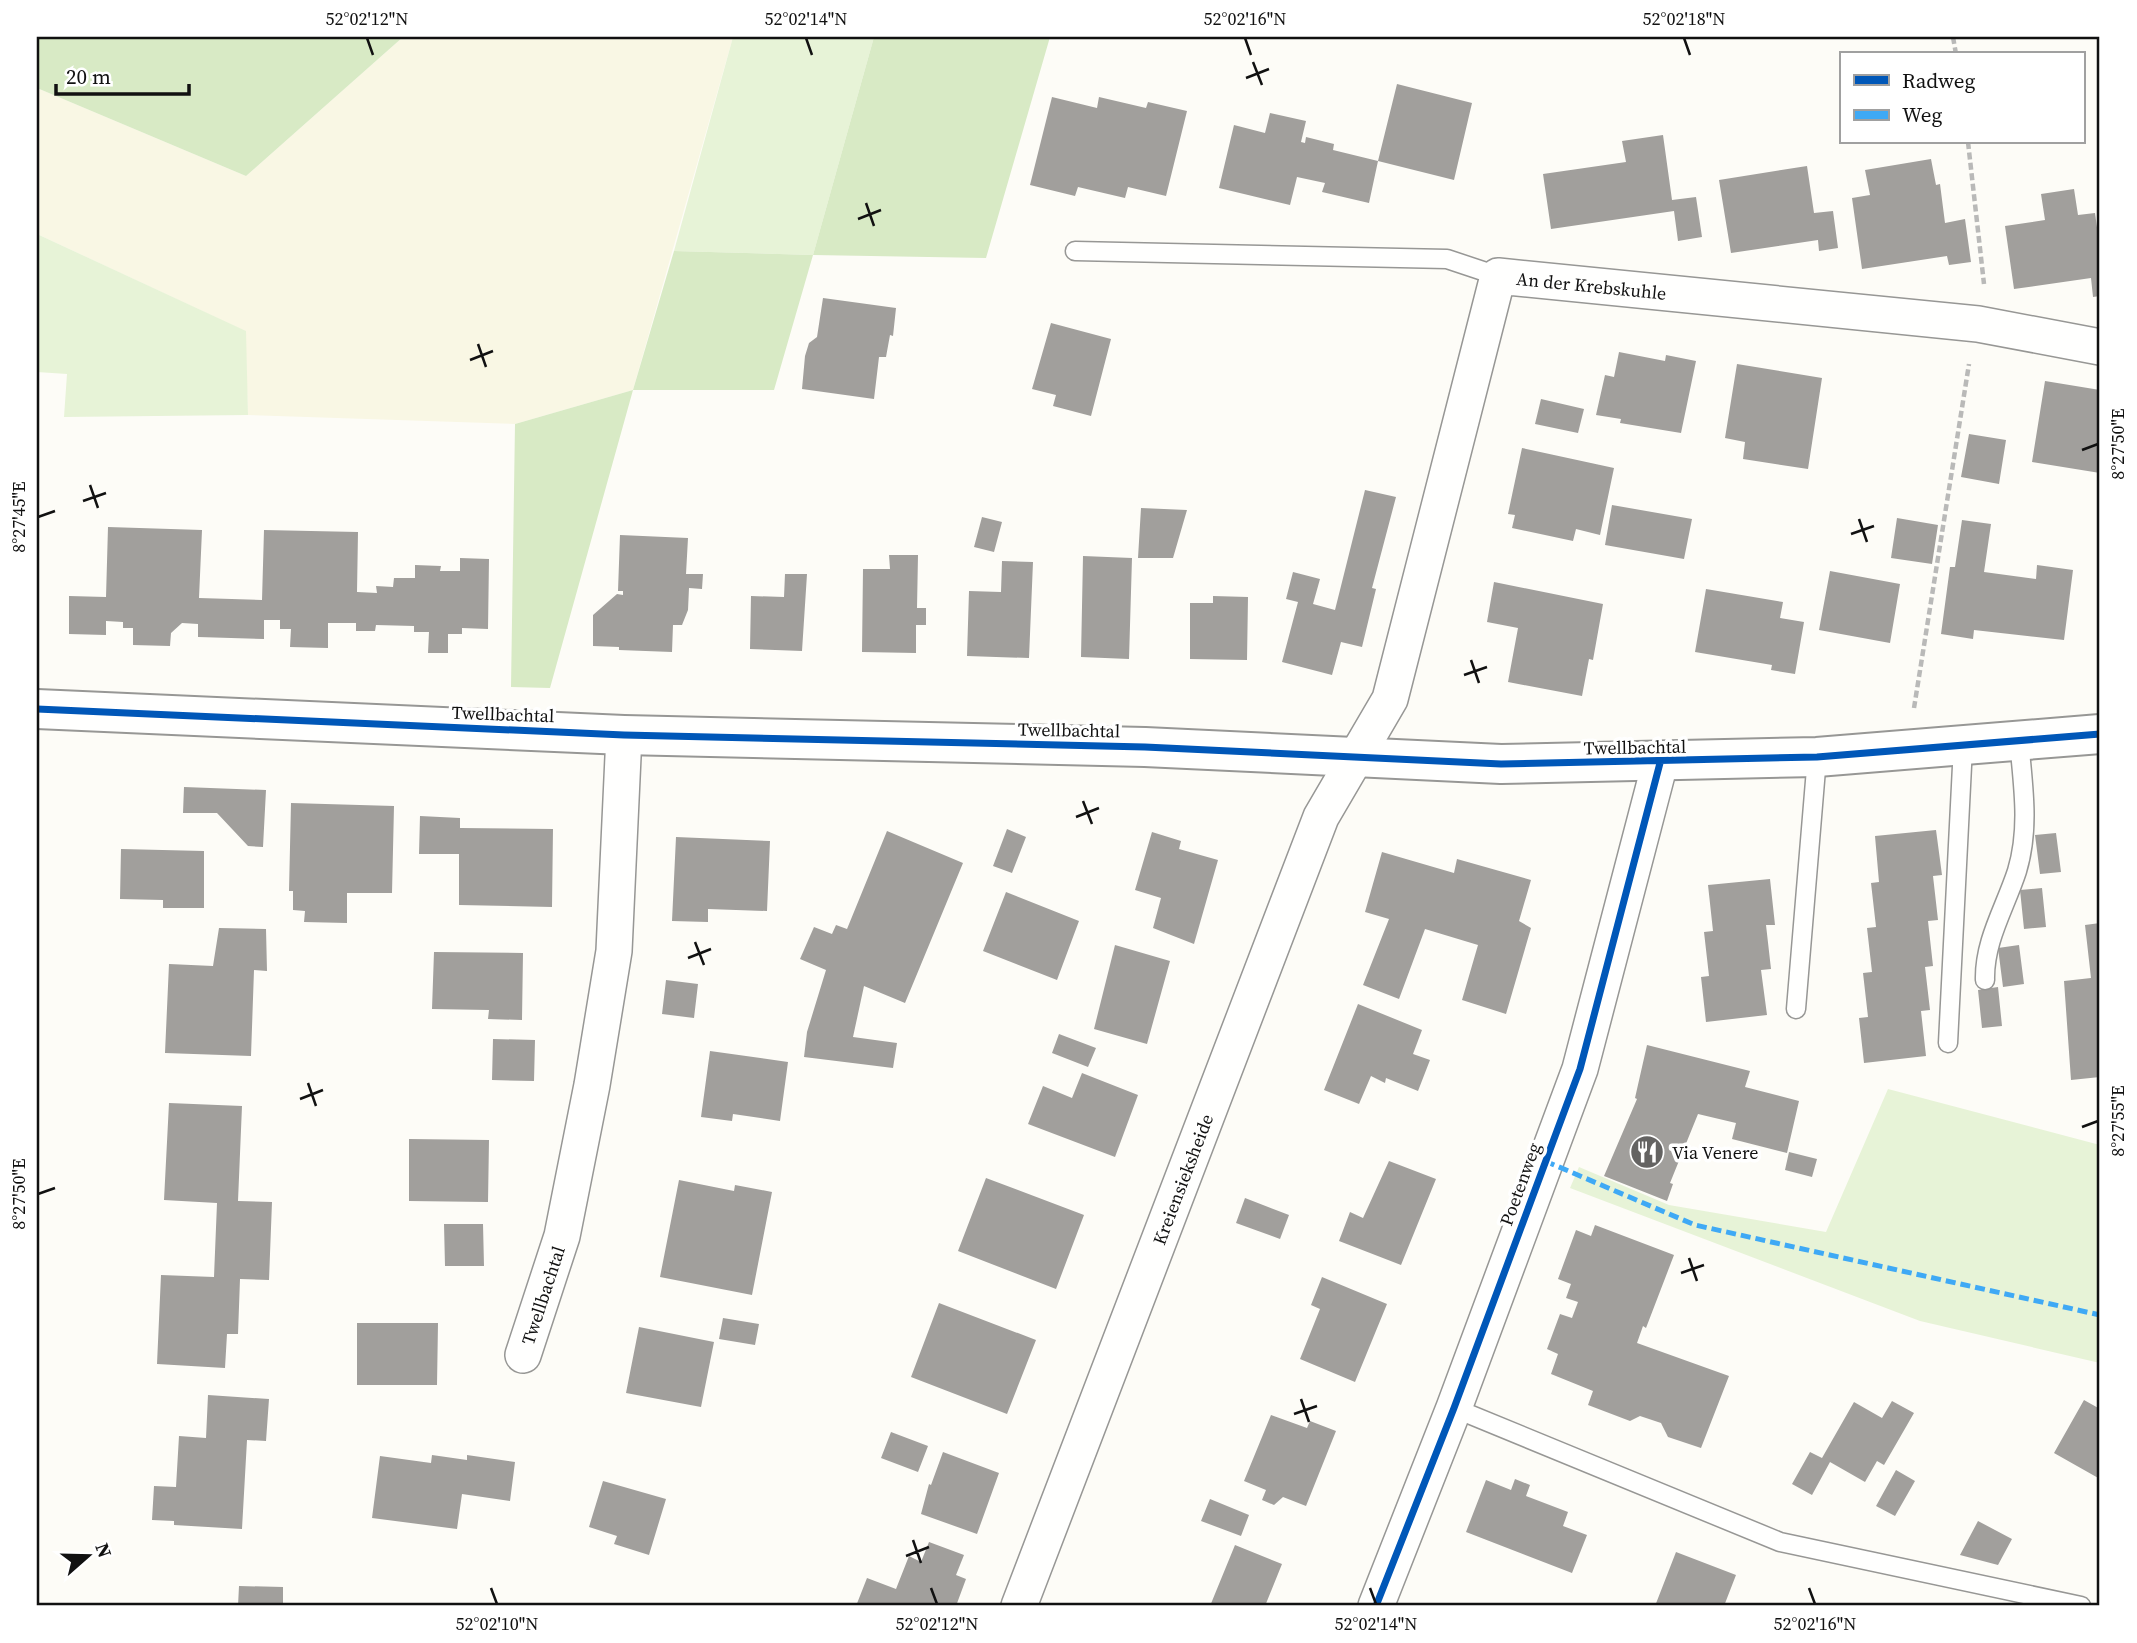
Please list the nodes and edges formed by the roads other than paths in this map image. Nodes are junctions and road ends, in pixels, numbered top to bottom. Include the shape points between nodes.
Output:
1 (1075, 251) dead end
2 (1498, 276) junction
3 (2100, 347) edge
4 (37, 709) edge
5 (2100, 734) edge
6 (624, 735) junction
7 (2019, 741) junction
8 (1963, 746) junction
9 (1817, 757) junction
10 (1358, 758) junction
11 (1660, 763) junction
12 (1985, 980) dead end
13 (1796, 1009) dead end
14 (1948, 1043) dead end
15 (523, 1355) dead end
16 (1454, 1408) junction
17 (1019, 1606) edge
18 (1376, 1606) edge
19 (2081, 1606) edge

1 - 2 lane via 1447,259
2 - 3 street, An der Krebskuhle via 1978,324
2 - 10 street, An der Krebskuhle via 1390,699
4 - 6 street, Twellbachtal
5 - 7 street, Twellbachtal
6 - 10 street, Twellbachtal via 1145,747
6 - 15 street, Twellbachtal via 614,951 562,1236
7 - 8 street, Twellbachtal
7 - 12 lane via 2026,816 2018,869 1987,949
8 - 9 street, Twellbachtal
8 - 14 lane
9 - 11 street, Twellbachtal
9 - 13 lane
10 - 11 street, Twellbachtal via 1501,764
10 - 17 street, Kreiensieksheide via 1321,817
11 - 16 street, Poetenweg via 1580,1069
16 - 18 street, Poetenweg
16 - 19 lane via 1780,1542

